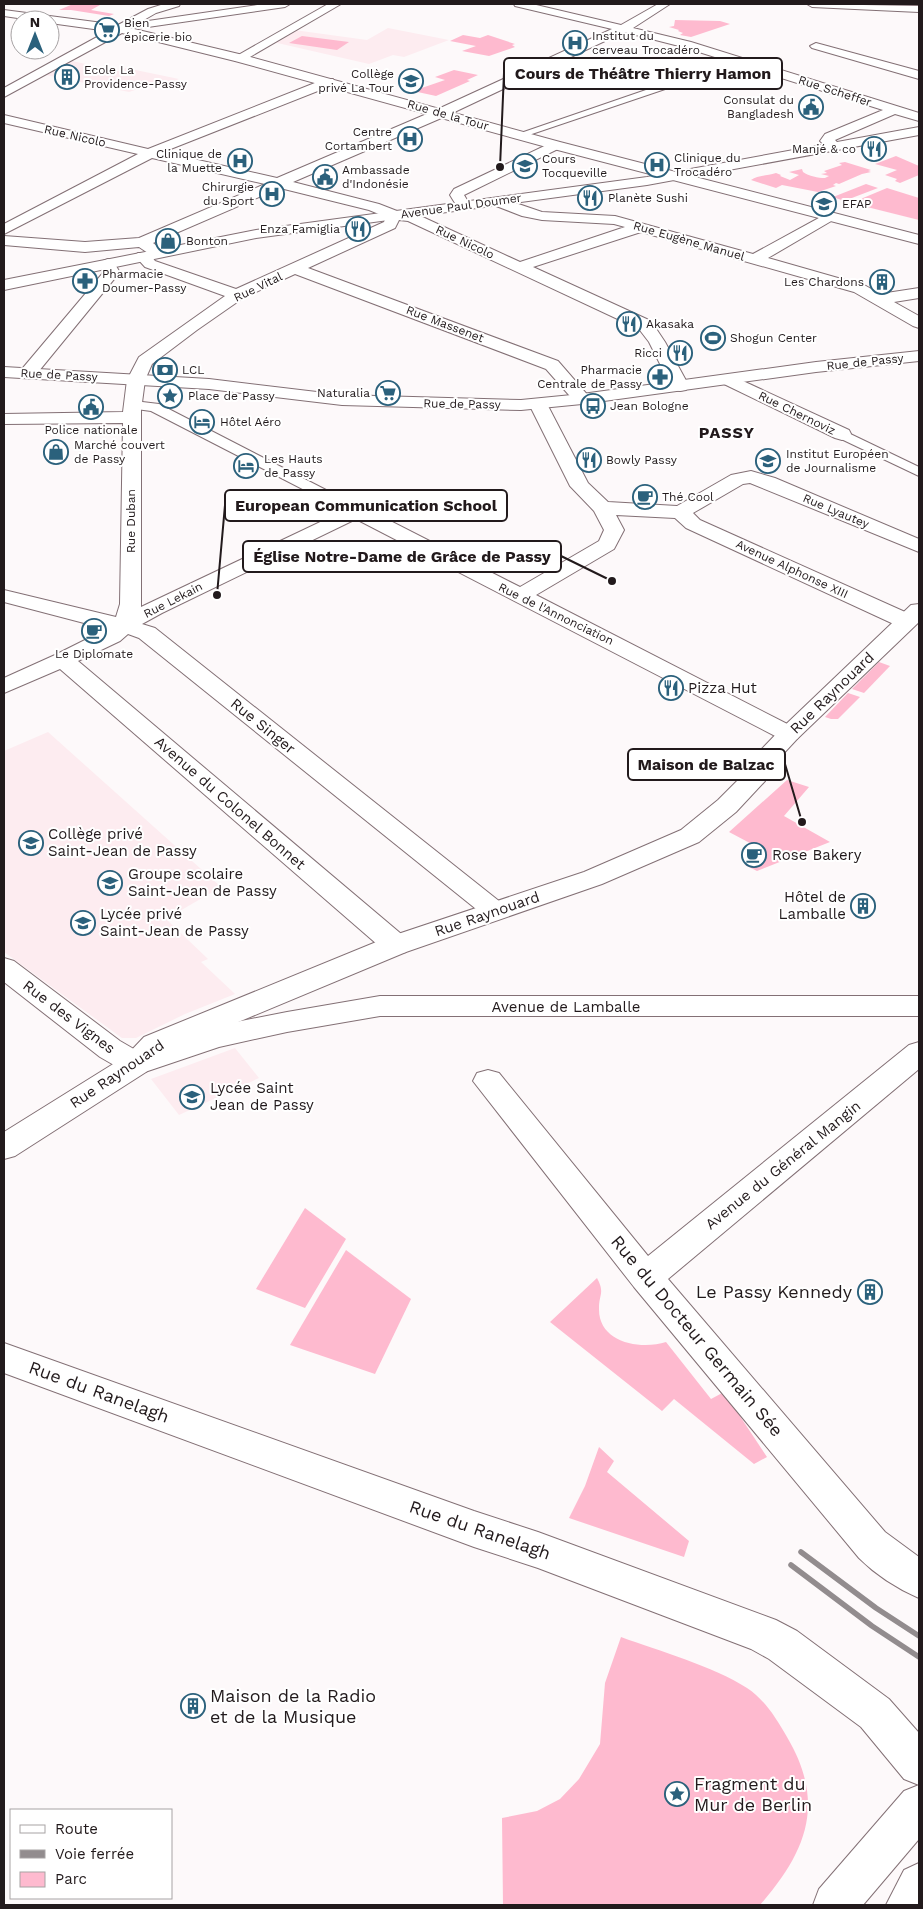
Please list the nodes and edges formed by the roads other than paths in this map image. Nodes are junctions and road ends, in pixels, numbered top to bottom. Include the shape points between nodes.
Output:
1 (175, 4) edge
2 (285, 4) edge
3 (336, 4) edge
4 (520, 4) edge
5 (665, 4) edge
6 (812, 4) edge
7 (919, 9) edge
8 (4, 13) edge
9 (124, 27) junction
10 (624, 28) junction
11 (816, 46) dead end
12 (240, 58) junction
13 (739, 60) junction
14 (878, 64) junction
15 (863, 69) dead end
16 (919, 75) edge
17 (834, 79) dead end
18 (329, 82) junction
19 (818, 85) junction
20 (4, 92) edge
21 (893, 110) junction
22 (441, 114) junction
23 (919, 117) edge
24 (4, 118) edge
25 (919, 131) edge
26 (520, 135) junction
27 (555, 145) junction
28 (835, 146) junction
29 (148, 153) junction
30 (674, 177) junction
31 (279, 183) junction
32 (496, 201) junction
33 (463, 205) junction
34 (394, 215) junction
35 (828, 217) junction
36 (642, 227) junction
37 (4, 230) edge
38 (4, 240) edge
39 (919, 240) edge
40 (142, 249) junction
41 (754, 260) junction
42 (108, 264) junction
43 (519, 267) junction
44 (296, 268) junction
45 (4, 285) edge
46 (919, 293) edge
47 (237, 295) junction
48 (879, 300) junction
49 (919, 323) edge
50 (919, 356) edge
51 (4, 372) edge
52 (28, 373) junction
53 (136, 380) junction
54 (730, 380) junction
55 (680, 386) junction
56 (582, 399) junction
57 (538, 404) junction
58 (133, 411) junction
59 (4, 419) edge
60 (842, 434) joint
61 (919, 472) edge
62 (603, 508) junction
63 (356, 511) junction
64 (681, 512) junction
65 (919, 546) edge
66 (4, 596) edge
67 (519, 596) junction
68 (913, 616) edge
69 (125, 625) junction
70 (63, 660) junction
71 (4, 686) edge
72 (789, 734) junction
73 (495, 911) junction
74 (396, 945) junction
75 (4, 968) edge
76 (919, 1006) edge
77 (184, 1033) junction
78 (216, 1037) junction
79 (919, 1053) edge
80 (136, 1064) junction
81 (488, 1080) dead end
82 (4, 1147) edge
83 (646, 1277) junction
84 (4, 1358) edge
85 (919, 1579) edge
86 (919, 1764) edge
87 (919, 1806) edge
88 (919, 1885) edge
89 (835, 1905) edge
90 (908, 1905) edge

1 - 9 street via 152,11
2 - 9 street
3 - 12 street
4 - 10 street, Rue Scheffer
5 - 10 street
6 - 7 street
8 - 9 street, Rue de la Tour
9 - 12 street, Rue de la Tour
9 - 20 street
10 - 13 street, Rue Scheffer
10 - 22 street
11 - 14 street
12 - 18 street, Rue de la Tour
13 - 19 street, Rue Scheffer
13 - 26 street
14 - 15 street
14 - 16 street
17 - 19 street
18 - 22 street, Rue de la Tour
18 - 29 street
19 - 21 street, Rue Scheffer
21 - 23 street, Rue Scheffer
21 - 28 street via 830,137 828,144
22 - 26 street, Rue de la Tour
22 - 31 street
24 - 29 street, Rue Nicolo
25 - 28 street, Avenue Paul Doumer
26 - 27 street, Rue de la Tour
27 - 30 street, Rue de la Tour
27 - 33 street via 459,192 457,195
28 - 30 street, Avenue Paul Doumer
29 - 31 street, Rue Nicolo
29 - 37 street
30 - 32 street, Avenue Paul Doumer
30 - 35 street, Rue de la Tour
31 - 34 street, Rue Nicolo via 374,206
31 - 40 street
32 - 33 street, Avenue Paul Doumer
32 - 36 street, Rue Eugène Manuel via 542,216 612,219
33 - 34 street, Avenue Paul Doumer
34 - 40 street, Avenue Paul Doumer via 256,234 160,253
34 - 43 street, Rue Nicolo via 411,216
34 - 44 street, Rue Vital via 390,225
35 - 39 street, Rue de la Tour
35 - 41 street
36 - 41 street, Rue Eugène Manuel
36 - 43 street
38 - 40 street
40 - 42 street
40 - 47 street via 150,264
41 - 48 street, Rue Eugène Manuel via 860,289
42 - 45 street
42 - 52 street via 109,275
43 - 55 street, Rue Nicolo via 645,325
44 - 47 street, Rue Vital
44 - 56 street, Rue Massenet via 552,365
46 - 48 street
47 - 53 street, Rue Vital via 145,361
48 - 49 street, Rue Eugène Manuel
50 - 54 street, Rue de Passy
51 - 52 street, Rue de Passy
52 - 53 street, Rue de Passy
53 - 57 street, Rue de Passy via 209,384 342,400
53 - 58 street
54 - 55 street, Rue de Passy
54 - 60 street, Rue Chernoviz
55 - 56 street, Rue de Passy
56 - 57 street, Rue de Passy
57 - 62 street via 580,486
58 - 59 street
58 - 63 street, Rue de l'Annonciation via 154,407
58 - 69 street, Rue Duban via 132,604
60 - 61 street, Rue Chernoviz
62 - 64 street
62 - 67 street via 614,530 607,545
63 - 67 street, Rue de l'Annonciation
63 - 69 street, Rue Lekain
64 - 65 street, Rue Lyautey via 738,479 751,477
64 - 68 street, Avenue Alphonse XIII via 693,524
66 - 69 street, Rue Singer
67 - 72 street, Rue de l'Annonciation
68 - 72 street, Rue Raynouard
69 - 70 street, Rue Lekain via 112,636
69 - 73 street, Rue Singer via 147,633
70 - 71 street, Rue Lekain
70 - 74 street, Avenue du Colonel Bonnet
72 - 73 street, Rue Raynouard via 727,806 690,836 593,878
73 - 74 street, Rue Raynouard
74 - 77 street, Rue Raynouard
75 - 80 street, Rue des Vignes via 110,1049
76 - 78 street, Avenue de Lamballe via 380,1006
77 - 78 street, Avenue de Lamballe
77 - 80 street, Rue Raynouard via 154,1045
78 - 80 street, Avenue de Lamballe
79 - 83 street, Avenue du Général Mangin
80 - 82 street, Rue Raynouard
81 - 83 street, Rue du Docteur Germain Sée
83 - 85 street, Rue du Docteur Germain Sée via 872,1545
84 - 86 street, Rue du Ranelagh via 762,1634 783,1645 875,1713
87 - 89 street
88 - 90 street

